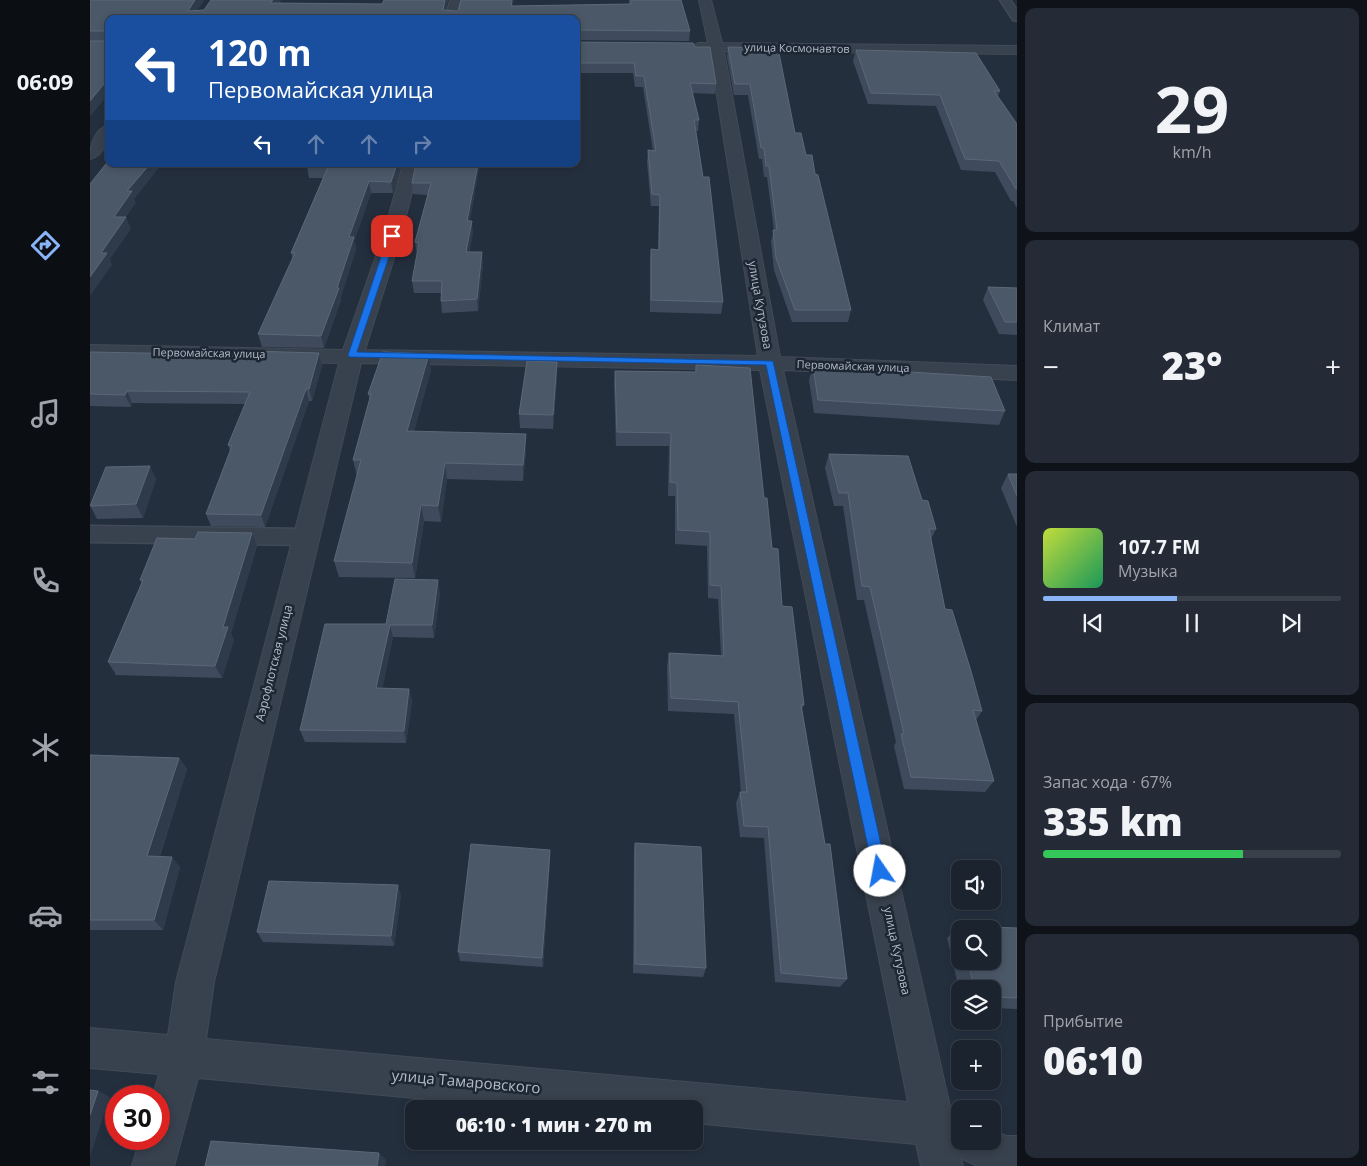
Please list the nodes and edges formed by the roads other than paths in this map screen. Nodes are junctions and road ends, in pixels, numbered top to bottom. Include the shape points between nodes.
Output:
1 (456, 0) edge
2 (705, 0) edge
3 (1005, 0) edge
4 (452, 15) edge
5 (1017, 18) edge
6 (686, 47) edge
7 (716, 47) junction
8 (1016, 51) edge
9 (105, 135) edge
10 (90, 154) edge
11 (410, 167) edge
12 (90, 352) edge
13 (352, 355) junction
14 (770, 363) junction
15 (1017, 373) edge
16 (90, 534) edge
17 (306, 536) junction
18 (90, 1048) edge
19 (184, 1057) junction
20 (947, 1131) edge
21 (990, 1150) edge
22 (1017, 1157) edge
23 (153, 1166) edge
24 (942, 1166) edge

1 - 4 street
2 - 7 street, улица Кутузова
3 - 5 lane
6 - 7 street, улица Космонавтов
7 - 8 street, улица Космонавтов
7 - 14 street, улица Кутузова
9 - 10 street
11 - 13 street, Аэрофлотская улица via 392,236
12 - 13 street, Первомайская улица
13 - 14 street, Первомайская улица
13 - 17 street, Аэрофлотская улица
14 - 15 street, Первомайская улица
14 - 20 street, улица Кутузова
16 - 17 lane
17 - 19 street, Аэрофлотская улица via 195,982
18 - 19 street, улица Тамаровского
19 - 20 street, улица Тамаровского
19 - 23 street, Аэрофлотская улица
20 - 24 street, улица Кутузова
21 - 22 street via 1004,1157

